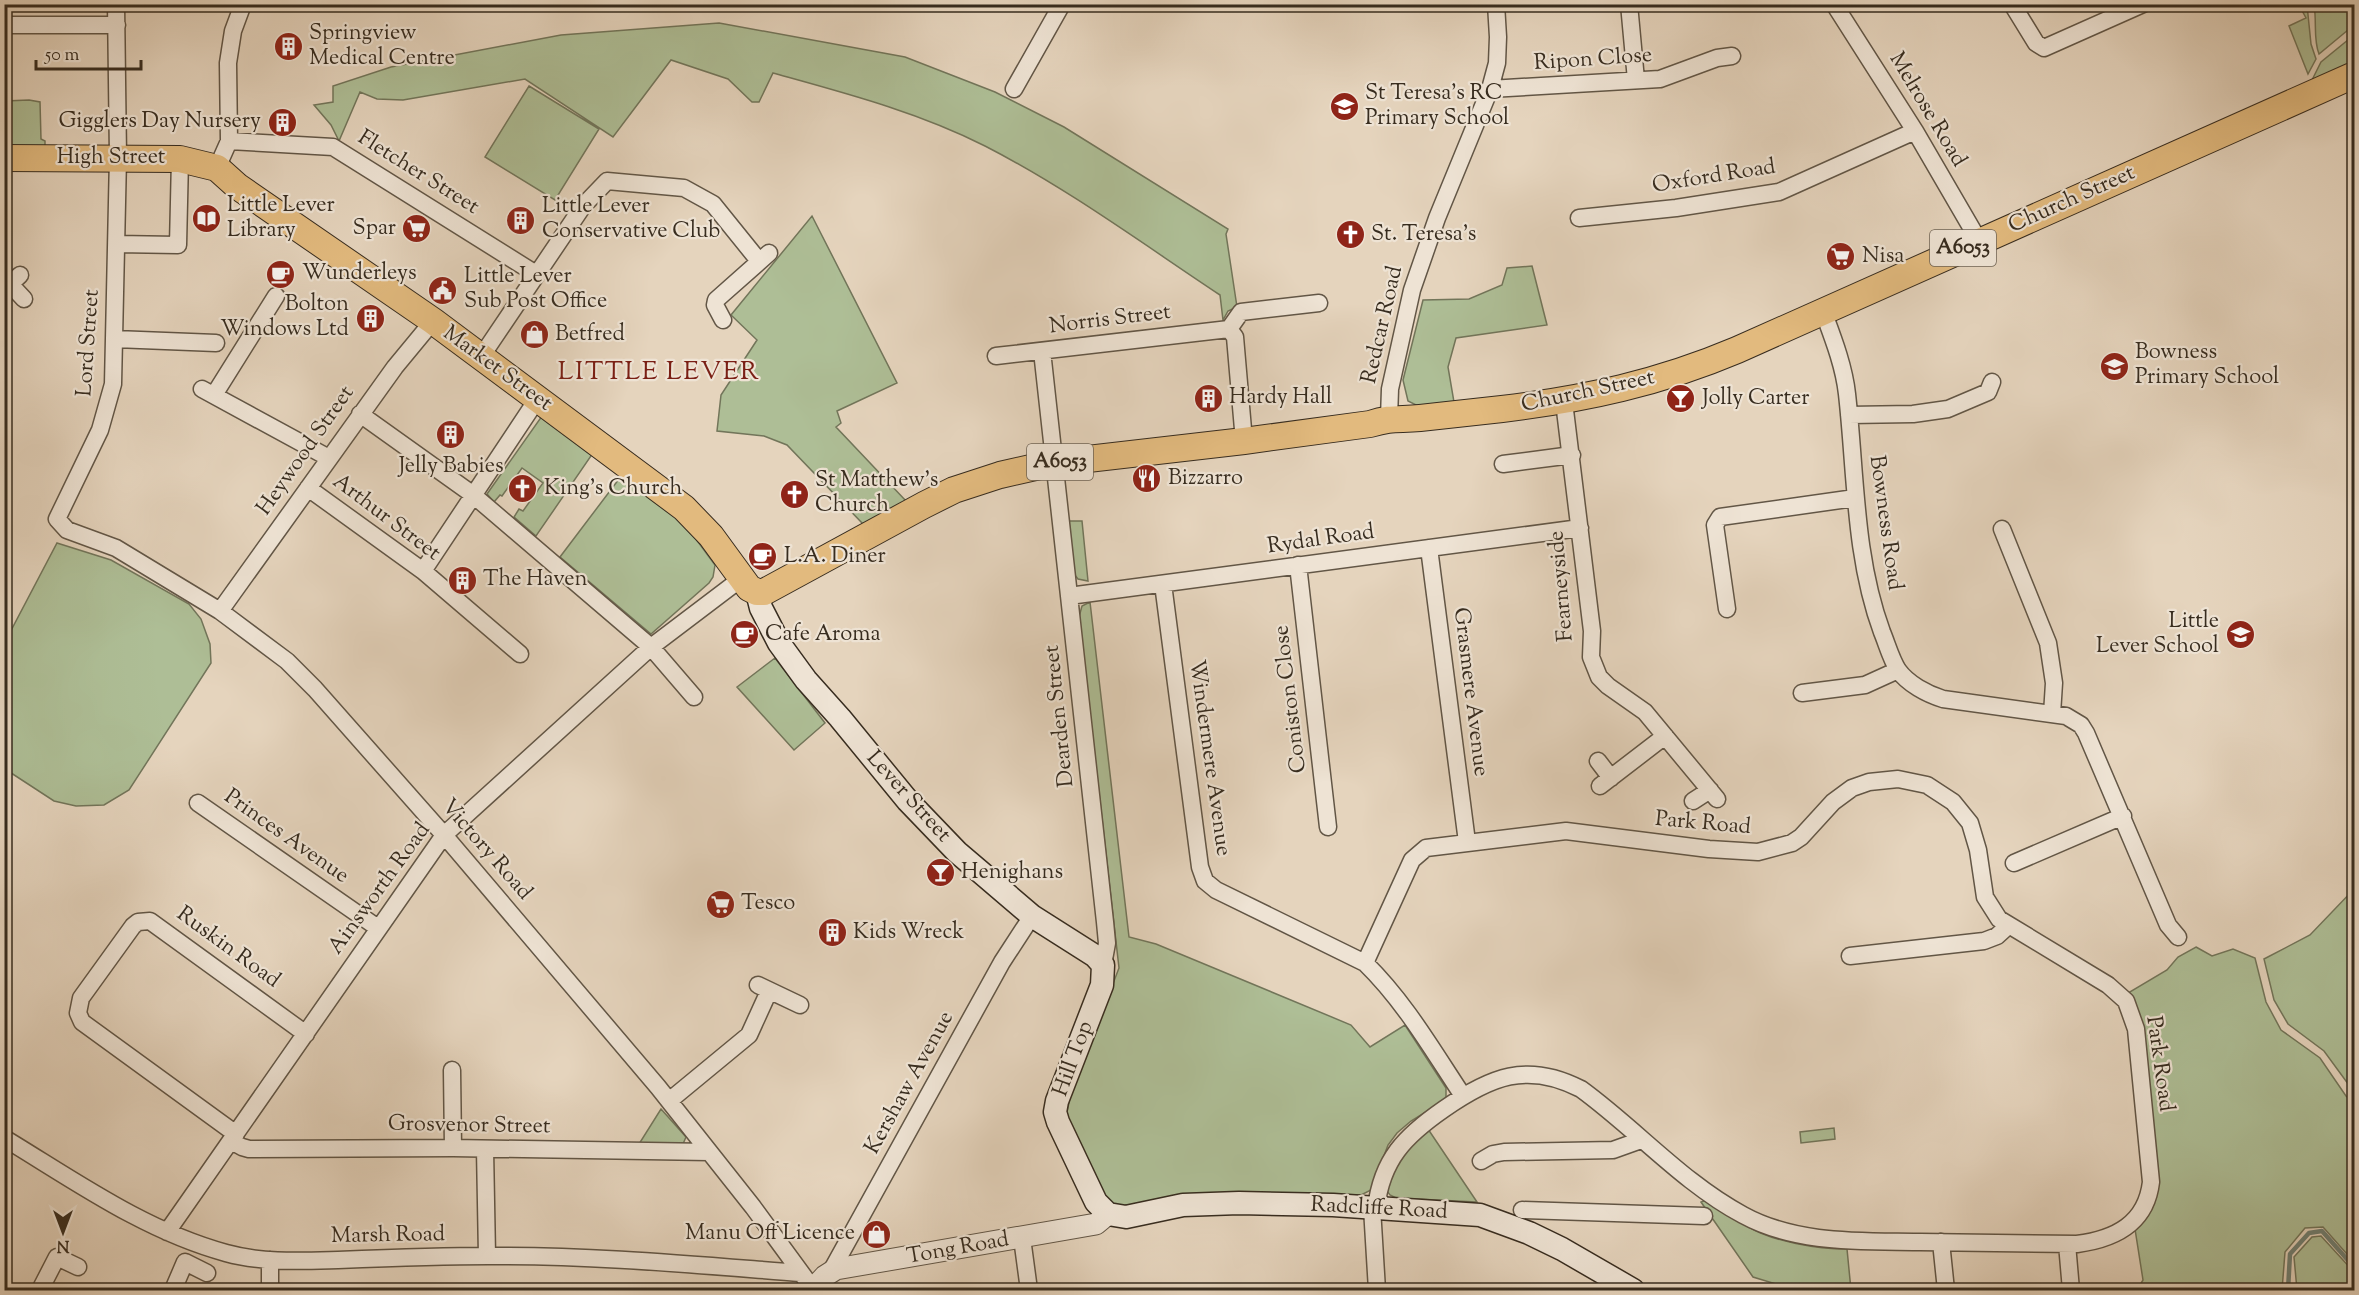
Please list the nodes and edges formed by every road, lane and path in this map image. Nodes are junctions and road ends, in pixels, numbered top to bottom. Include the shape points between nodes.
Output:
1 (116, 4) edge
2 (243, 4) edge
3 (1062, 4) edge
4 (1496, 4) edge
5 (1629, 4) edge
6 (1834, 4) edge
7 (2012, 4) edge
8 (2143, 4) edge
9 (4, 25) edge
10 (117, 25) junction
11 (1732, 56) dead end
12 (2355, 75) edge
13 (1635, 80) junction
14 (1014, 89) dead end
15 (1490, 89) junction
16 (1916, 131) junction
17 (229, 141) junction
18 (118, 157) junction
19 (4, 158) edge
20 (180, 159) junction
21 (217, 168) junction
22 (1579, 218) dead end
23 (1978, 241) junction
24 (117, 244) junction
25 (536, 274) junction
26 (12, 283) edge
27 (276, 296) dead end
28 (24, 299) dead end
29 (1318, 303) dead end
30 (1823, 311) junction
31 (723, 320) dead end
32 (433, 321) junction
33 (1230, 329) junction
34 (115, 339) junction
35 (205, 346) dead end
36 (1042, 351) junction
37 (996, 356) dead end
38 (481, 357) junction
39 (1992, 382) dead end
40 (538, 398) junction
41 (1564, 402) junction
42 (360, 414) junction
43 (1849, 415) junction
44 (1389, 418) junction
45 (1244, 441) junction
46 (1572, 455) junction
47 (329, 458) junction
48 (1053, 463) junction
49 (1503, 464) dead end
50 (308, 488) junction
51 (472, 494) junction
52 (1855, 498) junction
53 (57, 519) joint
54 (1580, 528) junction
55 (2002, 529) dead end
56 (1429, 548) junction
57 (1298, 566) junction
58 (423, 572) junction
59 (1163, 584) junction
60 (749, 585) junction
61 (1069, 596) junction
62 (1726, 609) dead end
63 (220, 611) junction
64 (651, 647) junction
65 (520, 654) dead end
66 (1898, 670) junction
67 (1802, 693) dead end
68 (694, 697) dead end
69 (2052, 714) junction
70 (1665, 736) junction
71 (1598, 761) dead end
72 (1693, 801) dead end
73 (198, 803) dead end
74 (2123, 816) junction
75 (1328, 826) dead end
76 (444, 835) junction
77 (1467, 842) junction
78 (2014, 863) dead end
79 (1032, 916) junction
80 (2008, 926) junction
81 (378, 928) junction
82 (2178, 937) dead end
83 (1850, 956) dead end
84 (1365, 963) junction
85 (1103, 965) junction
86 (800, 1005) dead end
87 (306, 1034) junction
88 (452, 1070) dead end
89 (1463, 1096) junction
90 (669, 1101) junction
91 (233, 1137) junction
92 (4, 1138) edge
93 (1641, 1140) junction
94 (453, 1148) junction
95 (485, 1149) junction
96 (709, 1152) junction
97 (1481, 1161) dead end
98 (1374, 1208) junction
99 (1522, 1210) dead end
100 (1552, 1211) junction
101 (1108, 1215) junction
102 (1704, 1216) dead end
103 (166, 1232) junction
104 (1529, 1233) junction
105 (1022, 1238) junction
106 (1941, 1242) junction
107 (2067, 1244) junction
108 (487, 1256) junction
109 (270, 1260) junction
110 (78, 1268) dead end
111 (207, 1273) dead end
112 (830, 1273) junction
113 (809, 1284) edge
114 (40, 1290) edge
115 (173, 1290) edge
116 (270, 1290) edge
117 (1029, 1290) edge
118 (1377, 1290) edge
119 (1633, 1290) edge
120 (1946, 1290) edge
121 (2071, 1290) edge

1 - 10 street, Lord Street
2 - 17 street via 233,31 228,63
3 - 14 street
4 - 15 street, Redcar Road via 1497,63
5 - 13 street
6 - 16 street, Melrose Road
7 - 8 street via 2038,45 2044,48
9 - 10 street
10 - 18 street, Lord Street
11 - 13 street, Ripon Close via 1660,79
12 - 23 main road, Church Street / A6053
13 - 15 street, Ripon Close
15 - 44 street, Redcar Road via 1412,290 1390,389
16 - 22 street, Oxford Road via 1779,192
16 - 23 street, Melrose Road
17 - 21 street
17 - 25 street, Fletcher Street via 333,147
18 - 19 main road, High Street
18 - 20 main road, High Street
18 - 24 street, Lord Street
20 - 21 main road, High Street
20 - 24 street via 178,245
21 - 32 main road, Market Street via 237,186
23 - 30 main road, Church Street / A6053
24 - 34 street, Lord Street
25 - 31 street via 583,206 607,181 684,188 713,204 764,257 716,300
25 - 38 street
26 - 28 street
27 - 47 street via 208,392
29 - 33 street via 1299,298 1241,312
30 - 41 main road, Church Street / A6053 via 1677,372
30 - 43 street, Bowness Road via 1843,370
32 - 38 main road, Market Street
32 - 42 street, Heywood Street
33 - 36 street, Norris Street
33 - 45 street via 1235,337
34 - 35 street
34 - 53 street, Lord Street via 113,384 107,410
36 - 37 street, Norris Street
36 - 48 street, Dearden Street
38 - 40 main road, Market Street
39 - 43 street via 1988,392 1948,409
40 - 51 street
40 - 60 main road, Market Street via 684,508
41 - 44 main road, Church Street / A6053 via 1416,419
41 - 46 street, Fearneyside
42 - 47 street, Heywood Street
42 - 51 street
43 - 52 street, Bowness Road
44 - 45 main road, Church Street / A6053
45 - 48 main road, Church Street / A6053
46 - 49 street
46 - 54 street, Fearneyside
47 - 50 street, Heywood Street
48 - 60 main road, Church Street / A6053 via 954,490 773,589 764,592
48 - 61 street, Dearden Street
50 - 58 street, Arthur Street
50 - 63 street, Heywood Street
51 - 58 street
51 - 64 street
52 - 62 street via 1720,517 1715,525
52 - 66 street, Bowness Road via 1872,600
53 - 63 street, Victory Road via 66,530 116,548
54 - 56 street, Rydal Road
54 - 70 street, Fearneyside via 1593,667 1608,686 1645,712
55 - 69 street via 2048,643 2054,683
56 - 57 street, Rydal Road
56 - 77 street, Grasmere Avenue
57 - 59 street, Rydal Road
57 - 75 street, Coniston Close
58 - 65 street, Arthur Street
59 - 61 street, Rydal Road
59 - 84 street, Windermere Avenue via 1205,881
60 - 64 street, Ainsworth Road
60 - 79 main road, Lever Street via 779,643 806,680 908,801 957,852
61 - 85 street, Dearden Street via 1107,943
63 - 76 street, Victory Road via 287,661
64 - 68 street
64 - 76 street, Ainsworth Road
66 - 67 street via 1865,685
66 - 69 street, Bowness Road via 1924,692 1943,699
69 - 74 street, Bowness Road via 2066,716 2081,725
70 - 71 street via 1606,782
70 - 72 street, Fearneyside via 1713,795
73 - 81 street, Princes Avenue
74 - 78 street via 2047,856
74 - 82 street, Bowness Road via 2168,925
76 - 81 street, Ainsworth Road
76 - 90 street, Victory Road
77 - 80 street, Park Road via 1566,831 1758,852 1801,837 1833,802 1852,788 1886,779 1912,781 1940,792 1963,812 1975,836 1985,897 1992,912
77 - 84 street, Park Road via 1426,848 1412,860
79 - 85 main road, Lever Street
79 - 112 street, Kershaw Avenue via 1002,962
80 - 83 street via 1984,941
80 - 107 street, Park Road via 2119,994 2136,1029 2149,1195 2141,1214 2118,1232 2092,1242
81 - 87 street, Ainsworth Road
84 - 89 street, Windermere Avenue via 1413,1020
85 - 101 main road, Hill Top via 1102,985 1056,1112 1096,1202
86 - 90 street via 764,988 749,1035
87 - 91 street, Ainsworth Road
87 - 91 street, Ruskin Road via 150,921 134,926 81,998 78,1013 82,1022
88 - 94 street
89 - 93 street, Park Road via 1488,1082 1517,1075 1546,1076 1581,1089
89 - 98 street, Park Road via 1403,1142 1378,1191
90 - 96 street, Victory Road
91 - 94 street, Grosvenor Street via 249,1149
91 - 103 street, Ainsworth Road
92 - 103 street, Marsh Road
93 - 97 street via 1613,1150 1504,1152
93 - 106 street, Park Road via 1720,1201 1746,1217 1782,1230 1834,1240
94 - 95 street, Grosvenor Street
95 - 96 street, Grosvenor Street
95 - 108 street
96 - 113 street, Victory Road
98 - 101 main road, Radcliffe Road via 1239,1203 1183,1205 1126,1217
98 - 104 main road, Radcliffe Road via 1480,1215
98 - 118 street, Park Road
99 - 100 street
100 - 102 street
100 - 104 street
101 - 105 street, Tong Road via 1096,1224
103 - 109 street, Marsh Road via 228,1254
104 - 119 main road, Radcliffe Road
105 - 112 street, Tong Road
105 - 117 street
106 - 107 street, Park Road
106 - 120 street
107 - 121 street
108 - 109 street, Marsh Road
108 - 113 street, Marsh Road via 587,1256
109 - 116 street
110 - 114 street via 57,1257
111 - 115 street via 185,1262
112 - 113 street, Tong Road

